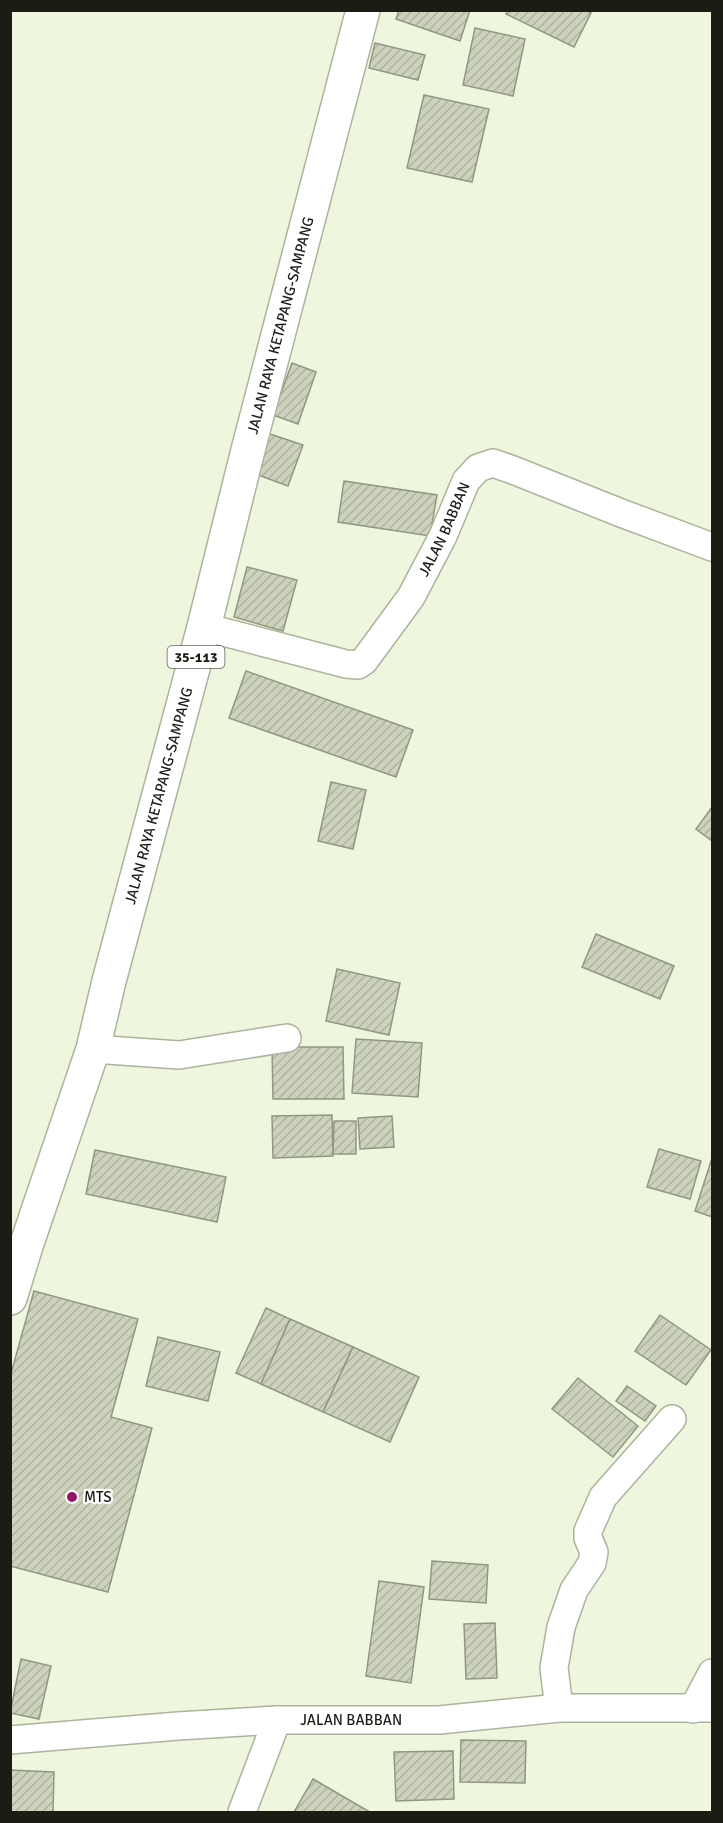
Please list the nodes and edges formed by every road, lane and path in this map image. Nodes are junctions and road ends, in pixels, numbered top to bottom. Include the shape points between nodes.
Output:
1 (363, 10) edge
2 (712, 547) edge
3 (204, 627) junction
4 (287, 1038) dead end
5 (93, 1049) junction
6 (10, 1298) edge
7 (672, 1419) dead end
8 (712, 1673) edge
9 (559, 1708) junction
10 (703, 1708) edge
11 (277, 1720) junction
12 (10, 1740) edge
13 (242, 1812) edge

1 - 3 main road, JALAN RAYA KETAPANG-SAMPANG / 35-113
2 - 3 street, JALAN BABBAN via 493,463 478,468 466,481 411,597 358,665
3 - 5 main road, JALAN RAYA KETAPANG-SAMPANG / 35-113
4 - 5 street via 179,1055
5 - 6 main road, JALAN RAYA KETAPANG-SAMPANG / 35-113
7 - 9 street via 603,1497 588,1531 594,1552 592,1563 574,1590 561,1627 554,1668
8 - 10 street, JALAN BABBAN
9 - 10 street, JALAN BABBAN
9 - 11 street, JALAN BABBAN via 439,1720
11 - 12 street, JALAN BABBAN
11 - 13 street

